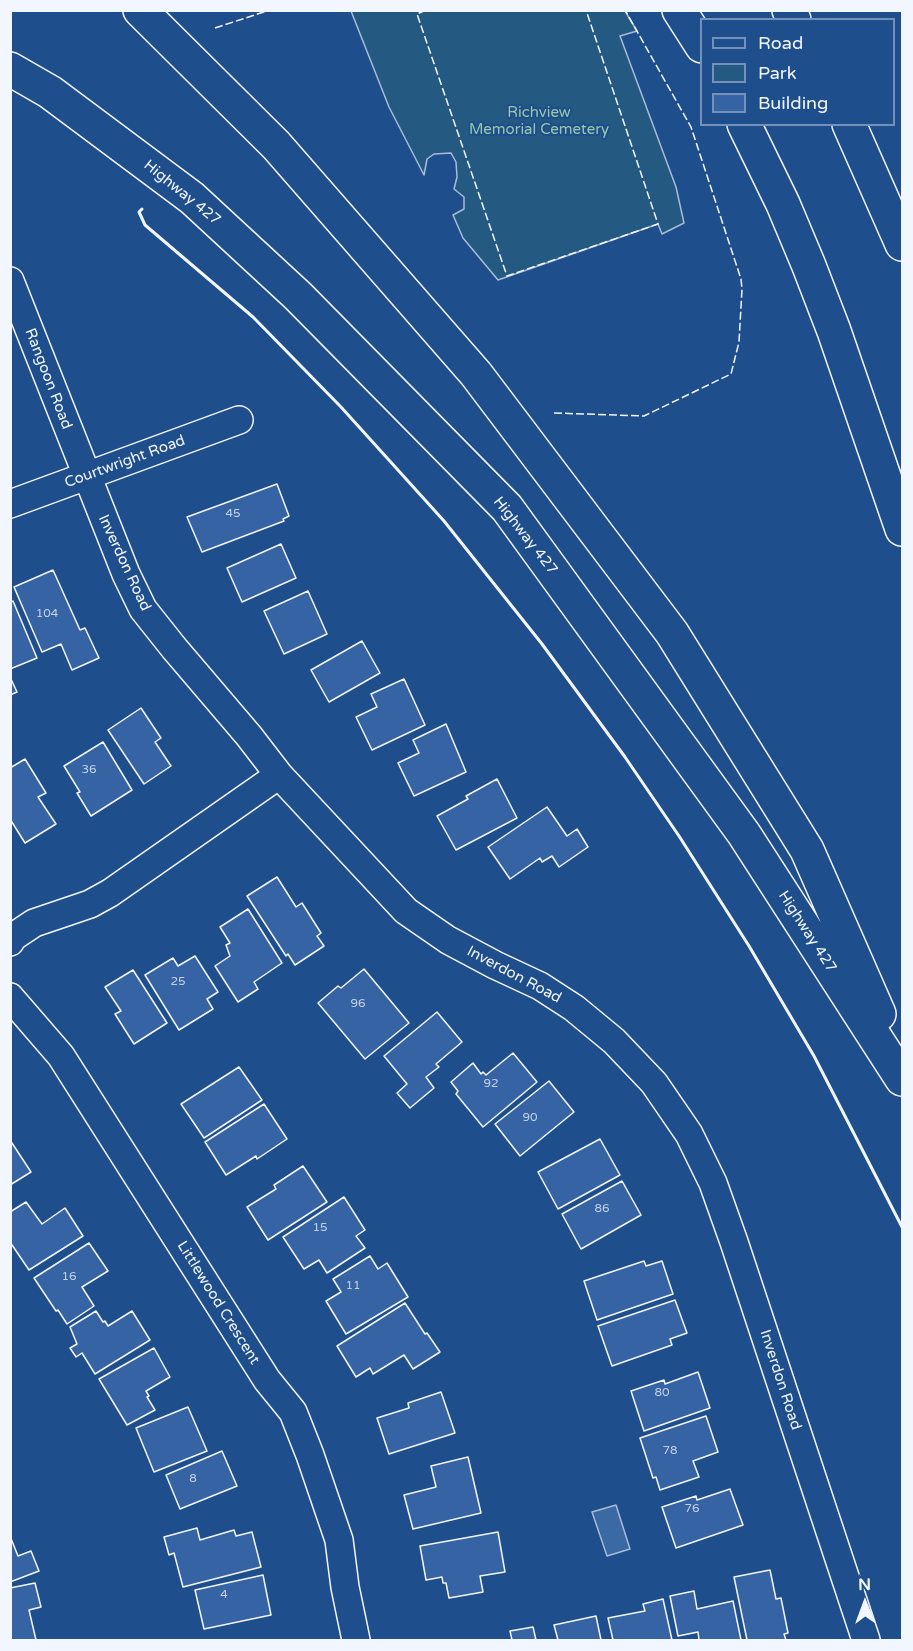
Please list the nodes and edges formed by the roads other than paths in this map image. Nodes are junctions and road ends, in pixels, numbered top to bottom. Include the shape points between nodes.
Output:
1 (140, 10) edge
2 (680, 10) edge
3 (700, 43) edge
4 (10, 69) edge
5 (745, 126) edge
6 (850, 126) edge
7 (903, 244) edge
8 (10, 281) edge
9 (240, 420) dead end
10 (86, 477) junction
11 (10, 504) edge
12 (903, 529) edge
13 (279, 775) junction
14 (10, 942) edge
15 (10, 997) edge
16 (903, 1068) edge
17 (903, 1079) edge
18 (356, 1641) edge
19 (866, 1641) edge

1 - 16 highway via 276,145 476,374 672,633 807,850
2 - 3 highway
4 - 17 highway, Highway 427 via 50,92 192,198 298,296 507,508 744,834
5 - 12 highway via 809,266
6 - 7 highway
8 - 10 street, Rangoon Road
9 - 10 street, Courtwright Road
10 - 11 street, Courtwright Road
10 - 13 street, Inverdon Road via 143,609
13 - 14 street via 110,893 34,924
13 - 19 street, Inverdon Road via 406,911 448,940 540,986 574,1008 614,1041 654,1083 683,1126 713,1183
15 - 18 street, Littlewood Crescent via 61,1056 267,1380 292,1412 339,1540

